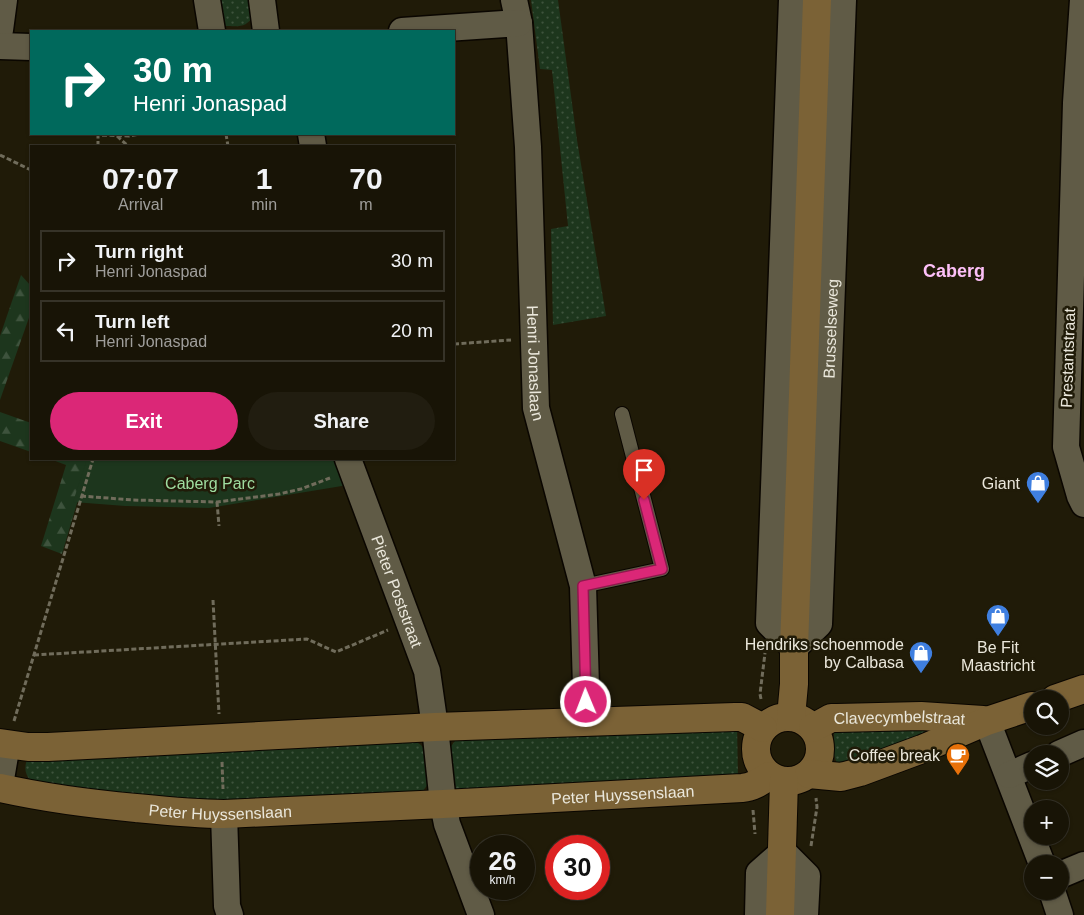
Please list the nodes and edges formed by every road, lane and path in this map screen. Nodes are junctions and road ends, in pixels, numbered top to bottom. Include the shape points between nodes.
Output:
1 (4, 0) edge
2 (207, 0) edge
3 (262, 0) edge
4 (792, 0) edge
5 (817, 0) edge
6 (843, 0) edge
7 (1083, 0) edge
8 (517, 11) edge
9 (0, 30) edge
10 (212, 30) edge
11 (266, 30) edge
12 (408, 30) edge
13 (0, 46) edge
14 (30, 47) edge
15 (1080, 103) edge
16 (98, 135) edge
17 (134, 135) edge
18 (116, 136) junction
19 (127, 145) edge
20 (0, 155) edge
21 (30, 170) edge
22 (534, 338) junction
23 (455, 344) edge
24 (622, 414) dead end
25 (93, 460) edge
26 (350, 464) edge
27 (81, 496) junction
28 (1083, 498) edge
29 (217, 502) junction
30 (219, 526) dead end
31 (583, 586) junction
32 (213, 600) dead end
33 (409, 622) junction
34 (769, 623) junction
35 (216, 644) junction
36 (794, 648) junction
37 (34, 655) junction
38 (1084, 689) edge
39 (1069, 694) edge
40 (1024, 709) edge
41 (587, 721) junction
42 (987, 721) junction
43 (802, 722) junction
44 (434, 727) junction
45 (763, 728) junction
46 (220, 738) junction
47 (1084, 743) edge
48 (4, 744) edge
49 (1069, 750) edge
50 (1024, 768) edge
51 (1009, 775) junction
52 (787, 777) junction
53 (0, 787) edge
54 (443, 804) junction
55 (224, 814) junction
56 (783, 852) junction
57 (1039, 855) edge
58 (1084, 865) edge
59 (1069, 871) edge
60 (807, 876) junction
61 (1055, 900) edge
62 (230, 915) edge
63 (481, 915) edge
64 (758, 915) edge
65 (780, 915) edge
66 (805, 915) edge
67 (1060, 915) edge

1 - 9 street
2 - 10 street
3 - 11 street
4 - 34 street
5 - 36 street, Brusselseweg
6 - 36 street, Brusselseweg via 819,624
7 - 15 street, Prestantstraat
8 - 12 street
8 - 22 street, Henri Jonaslaan via 528,147
13 - 14 street
15 - 28 street, Prestantstraat via 1066,446
16 - 18 path
17 - 18 path
18 - 19 path
20 - 21 path
22 - 23 path
22 - 31 street, Henri Jonaslaan via 536,408
24 - 31 lane via 662,569
25 - 27 path
26 - 29 path via 301,489
26 - 33 street, Pieter Poststraat
27 - 29 path
27 - 37 path
29 - 30 path
31 - 41 street, Henri Jonaslaan
32 - 35 path
33 - 35 path via 336,652 307,639
33 - 44 street, Pieter Poststraat via 427,670
34 - 36 street
34 - 45 path via 760,694
35 - 37 path
35 - 46 path
36 - 43 street, Brusselseweg via 794,684
37 - 48 path
38 - 39 street
40 - 42 street, Clavecymbelstraat
41 - 44 street
41 - 45 street via 742,717
42 - 43 street, Clavecymbelstraat via 921,716 830,718
42 - 51 street
42 - 52 street, Clavecymbelstraat via 860,772 841,777
43 - 45 street via 775,719
43 - 52 street via 818,736 820,757 816,766
44 - 46 street
44 - 54 street
45 - 52 street via 756,744 758,762 762,770
46 - 48 street via 48,747
46 - 55 path
47 - 49 street
48 - 53 street
50 - 51 street
51 - 57 street
52 - 54 street, Peter Huyssenslaan via 742,788
52 - 56 street
52 - 60 path via 817,803
53 - 55 street, Peter Huyssenslaan via 24,794 101,805
54 - 55 street, Peter Huyssenslaan
54 - 63 street via 447,824
55 - 62 street
56 - 60 street
56 - 64 street via 759,873
56 - 65 street
58 - 59 street
60 - 66 street
61 - 67 street

